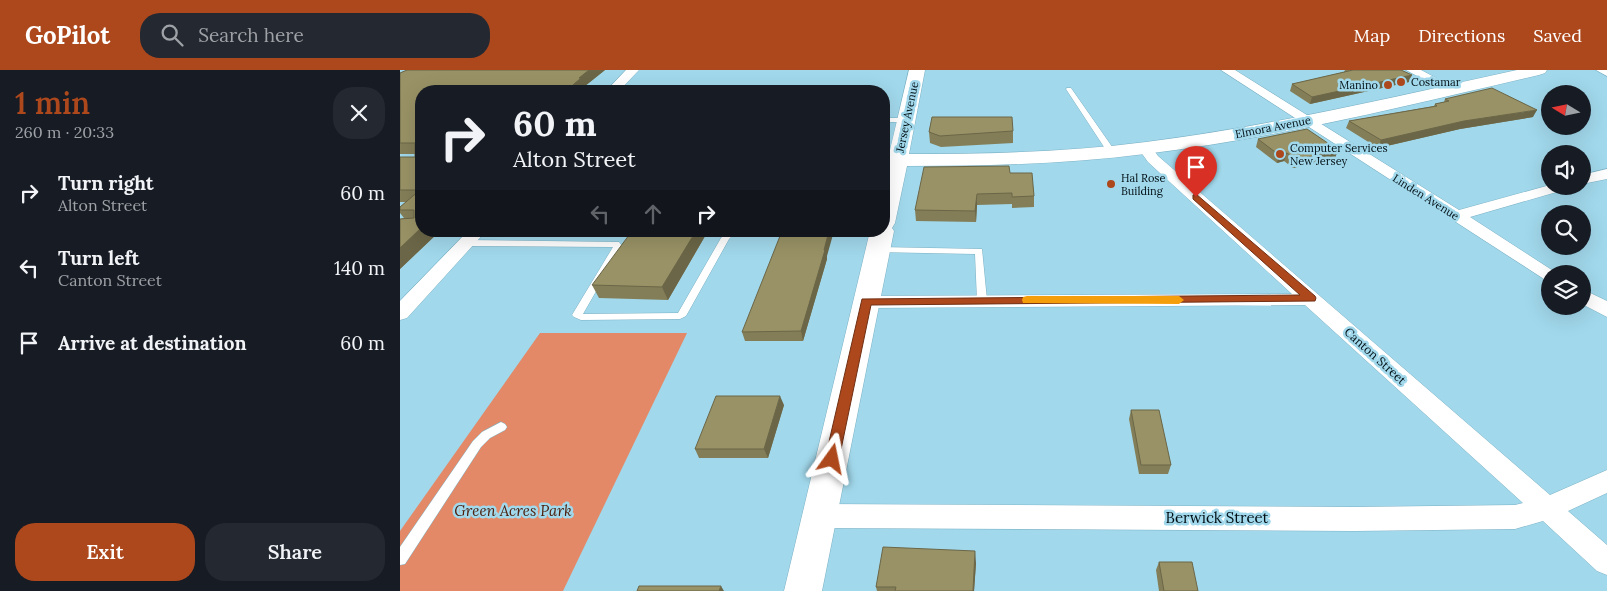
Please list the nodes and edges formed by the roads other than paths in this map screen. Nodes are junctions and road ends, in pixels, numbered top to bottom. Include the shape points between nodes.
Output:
1 (633, 70) edge
2 (918, 70) edge
3 (1227, 70) edge
4 (1412, 70) edge
5 (1539, 70) edge
6 (1602, 70) edge
7 (1607, 72) edge
8 (618, 85) edge
9 (1069, 89) dead end
10 (1451, 89) junction
11 (890, 120) edge
12 (906, 120) junction
13 (1305, 121) junction
14 (1145, 148) junction
15 (1111, 151) junction
16 (891, 160) edge
17 (1607, 174) edge
18 (1591, 178) edge
19 (1541, 192) edge
20 (1456, 216) junction
21 (890, 231) edge
22 (473, 237) edge
23 (726, 237) edge
24 (880, 237) edge
25 (1541, 268) edge
26 (1311, 298) junction
27 (982, 300) junction
28 (1591, 300) edge
29 (866, 302) junction
30 (1607, 310) edge
31 (400, 313) edge
32 (501, 428) dead end
33 (1607, 481) edge
34 (1547, 509) junction
35 (820, 516) junction
36 (400, 559) edge
37 (1607, 562) edge
38 (803, 591) edge

1 - 8 street
2 - 12 main road, Jersey Avenue
3 - 13 street, Linden Avenue
4 - 10 street
5 - 10 main road, Elmora Avenue
6 - 7 street
9 - 15 lane
10 - 13 main road, Elmora Avenue
11 - 12 lane
12 - 16 main road, Jersey Avenue
13 - 14 main road, Elmora Avenue
13 - 20 street, Linden Avenue
14 - 15 main road, Elmora Avenue
14 - 26 street, Canton Street
15 - 16 main road, Elmora Avenue via 969,160
17 - 18 street
19 - 20 street
20 - 25 street, Linden Avenue
21 - 27 lane via 979,251
22 - 23 lane via 616,244 618,246 577,315 680,316
22 - 31 street
24 - 29 main road, Jersey Avenue
26 - 27 street
26 - 34 street, Canton Street
27 - 29 street
28 - 30 street
29 - 35 main road, Jersey Avenue
32 - 36 lane via 477,444
33 - 34 street, Berwick Street
34 - 35 street, Berwick Street via 1515,517 1373,519
34 - 37 street, Canton Street
35 - 38 main road, Jersey Avenue

